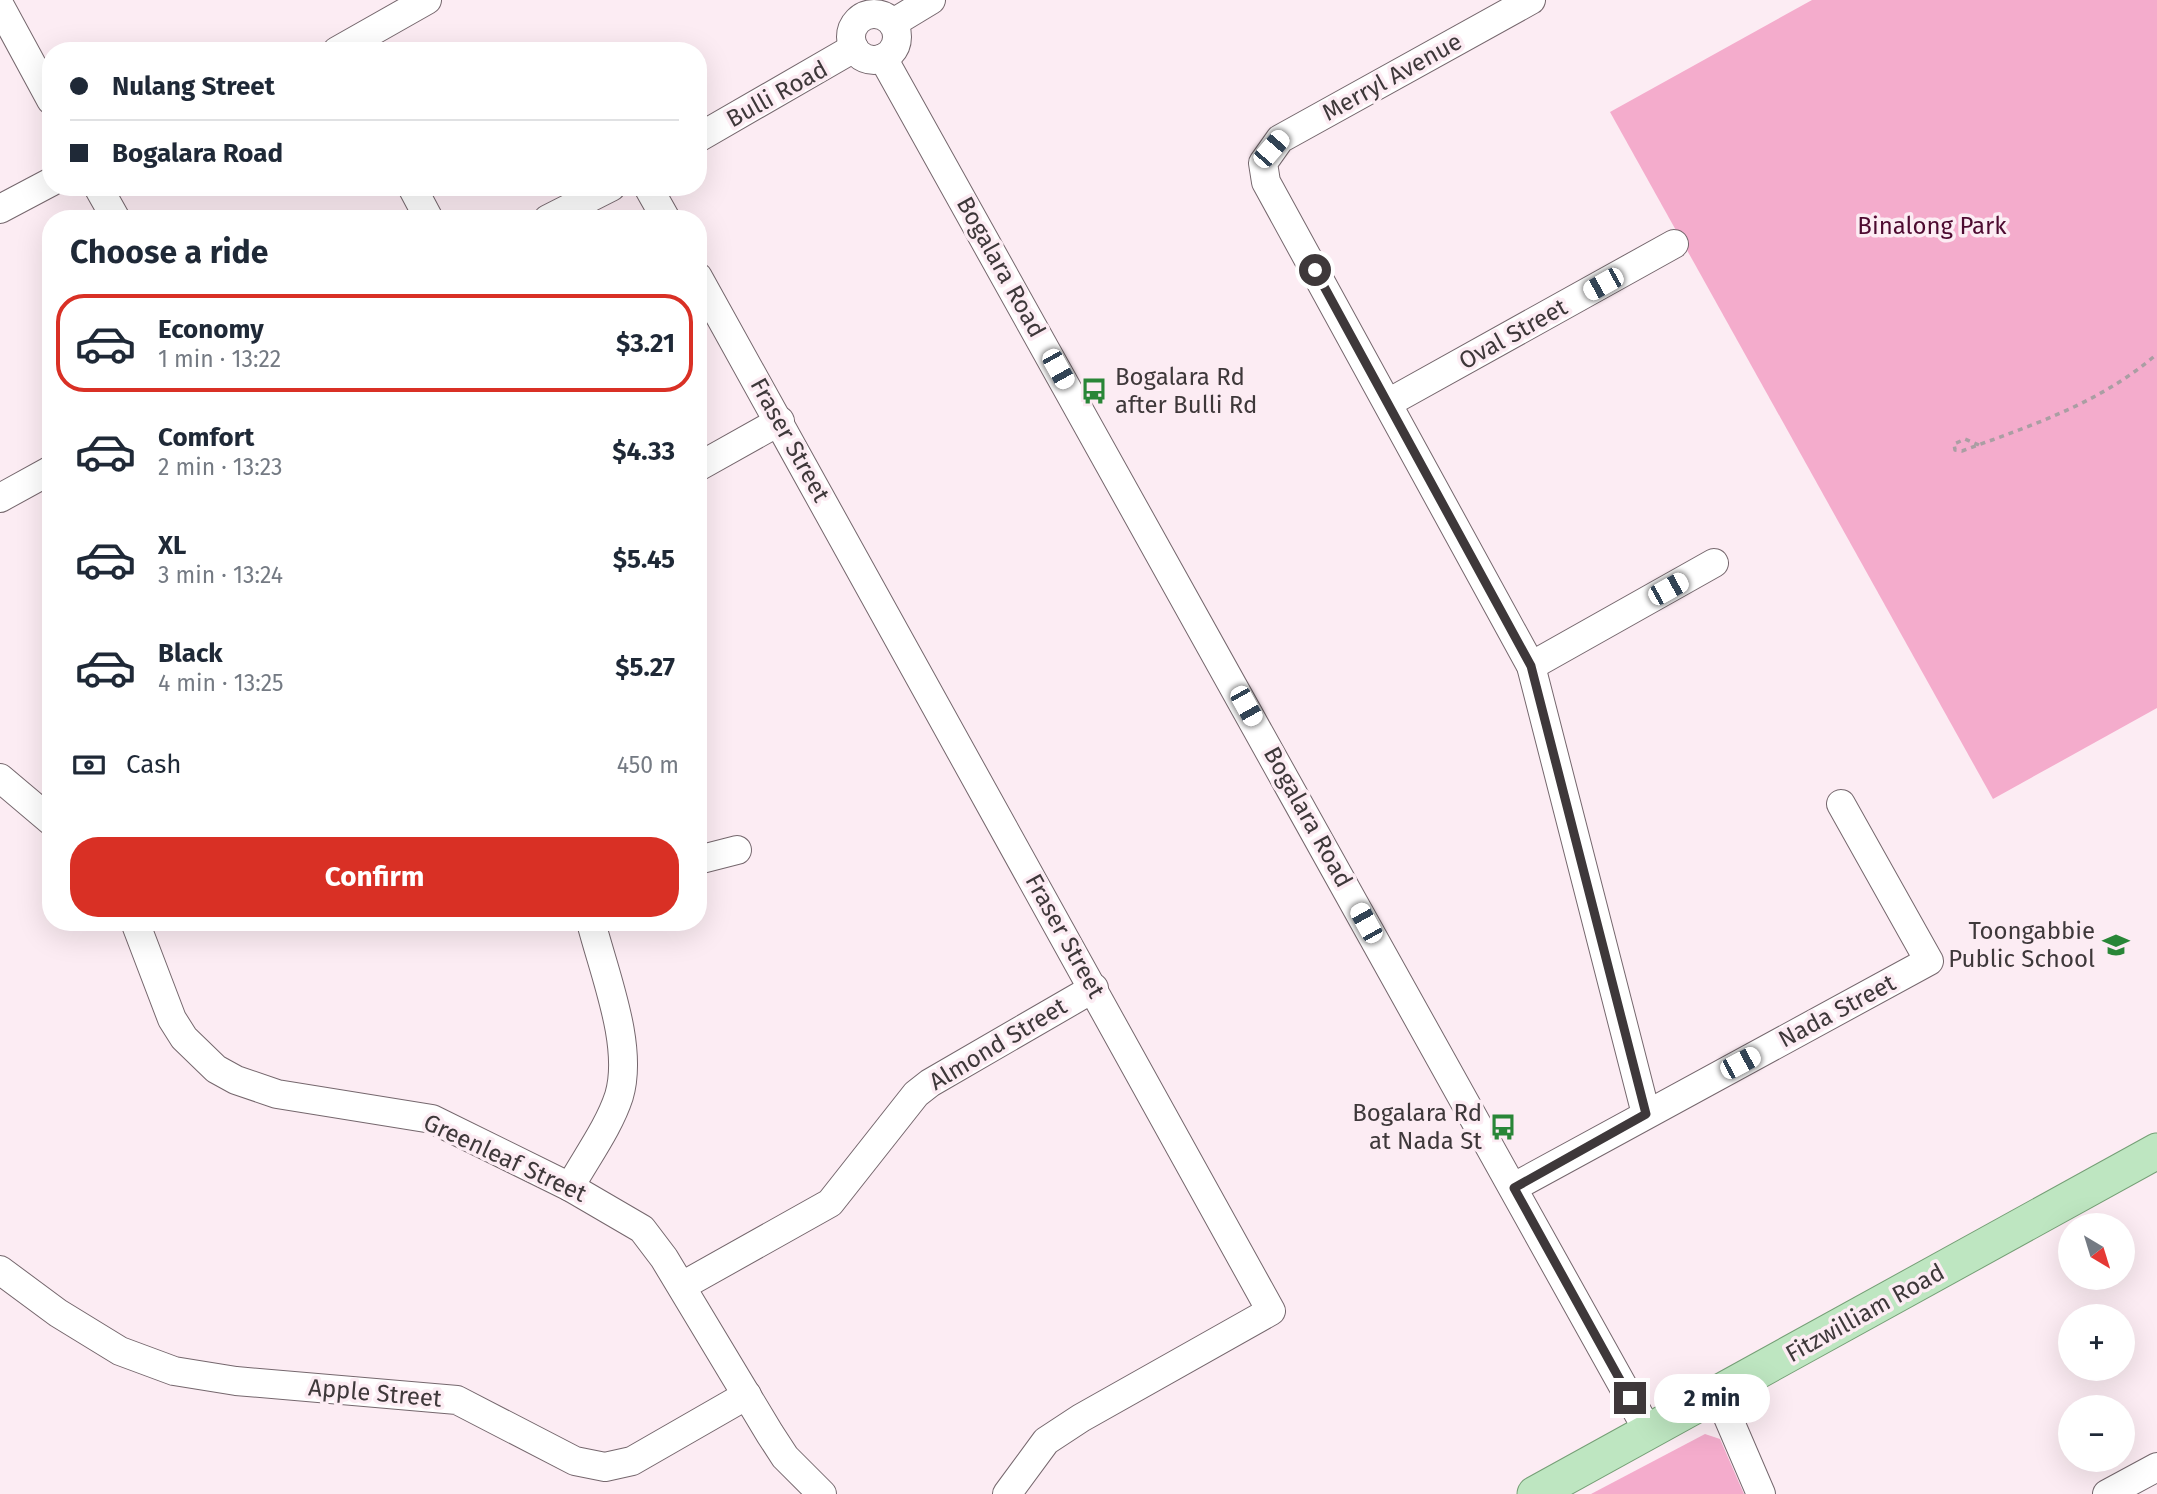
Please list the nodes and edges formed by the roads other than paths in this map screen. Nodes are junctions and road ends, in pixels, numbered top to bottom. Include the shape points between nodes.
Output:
1 (427, 0) edge
2 (931, 0) edge
3 (1531, 0) edge
4 (0, 6) edge
5 (872, 12) edge
6 (353, 42) edge
7 (854, 48) junction
8 (883, 58) junction
9 (42, 83) edge
10 (707, 133) edge
11 (42, 187) edge
12 (593, 196) edge
13 (0, 209) edge
14 (566, 210) edge
15 (1674, 244) dead end
16 (707, 293) edge
17 (1388, 403) junction
18 (780, 421) junction
19 (707, 462) edge
20 (42, 475) edge
21 (0, 498) edge
22 (1714, 563) dead end
23 (1531, 666) junction
24 (0, 778) edge
25 (1841, 804) dead end
26 (42, 813) edge
27 (737, 850) dead end
28 (707, 858) edge
29 (139, 931) edge
30 (593, 931) edge
31 (1094, 988) junction
32 (1646, 1114) junction
33 (2157, 1151) edge
34 (570, 1187) junction
35 (1514, 1188) junction
36 (0, 1270) edge
37 (682, 1286) junction
38 (1718, 1394) junction
39 (747, 1395) junction
40 (1648, 1431) junction
41 (2157, 1467) edge
42 (821, 1494) edge
43 (1007, 1494) edge
44 (1535, 1494) edge
45 (1761, 1494) edge
46 (2107, 1494) edge

1 - 6 street
2 - 5 street
3 - 17 street, Merryl Avenue via 1280,139 1263,163 1266,182
4 - 9 street
5 - 7 street via 852,29
5 - 8 street via 898,40
7 - 8 street via 863,57
7 - 10 street, Bulli Road
8 - 35 street, Bogalara Road
11 - 13 street
12 - 14 street
15 - 17 street, Oval Street
16 - 18 street, Fraser Street
17 - 23 street
18 - 19 street
18 - 31 street, Fraser Street
20 - 21 street
22 - 23 street
23 - 32 street
24 - 26 street
25 - 32 street, Nada Street via 1929,961
27 - 28 street
29 - 34 street, Greenleaf Street via 173,1019 184,1038 216,1069 277,1094 432,1119
30 - 34 street via 624,1051 623,1076 618,1098
31 - 37 street, Almond Street via 916,1094 830,1203
31 - 43 street, Fraser Street via 1272,1311 1046,1441
32 - 35 street, Nada Street
33 - 38 main road, Fitzwilliam Road
34 - 37 street, Greenleaf Street via 642,1229
35 - 40 street, Bogalara Road
36 - 39 street, Apple Street via 120,1351 174,1371 236,1381 457,1400 575,1461 605,1467 632,1461
37 - 39 street, Greenleaf Street
38 - 40 main road, Fitzwilliam Road
38 - 45 street
39 - 42 street, Greenleaf Street via 785,1457
40 - 44 main road, Fitzwilliam Road
41 - 46 street

